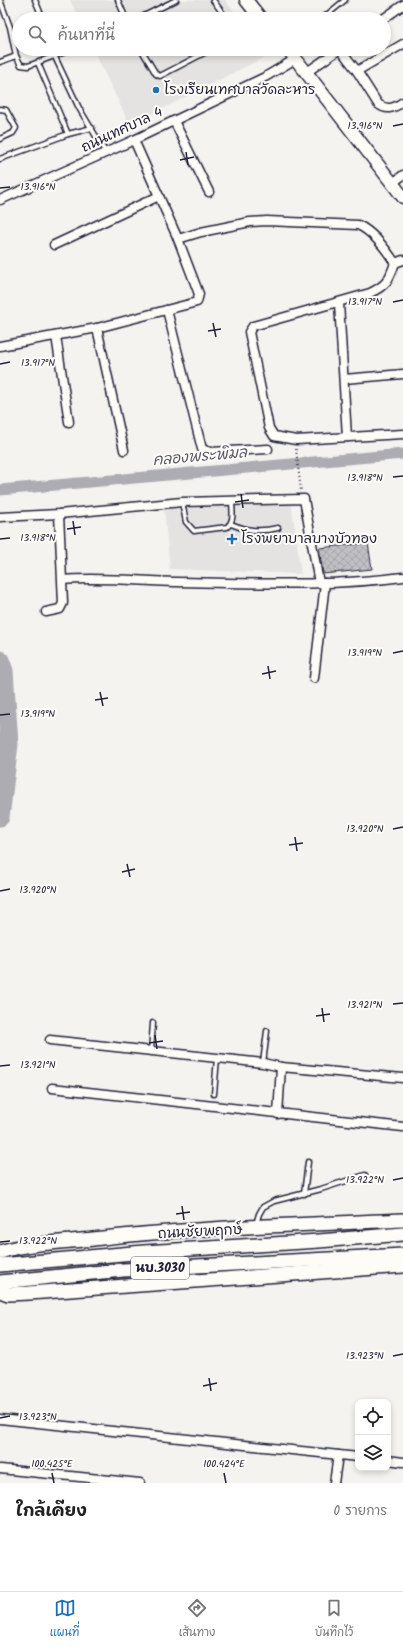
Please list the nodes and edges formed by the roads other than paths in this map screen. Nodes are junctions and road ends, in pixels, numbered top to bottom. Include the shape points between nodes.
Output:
1 (0, 0) edge
2 (35, 0) edge
3 (118, 0) edge
4 (176, 0) edge
5 (213, 0) edge
6 (246, 0) edge
7 (345, 0) edge
8 (402, 9) edge
9 (40, 12) edge
10 (123, 12) edge
11 (152, 12) edge
12 (222, 12) edge
13 (255, 12) edge
14 (330, 12) edge
15 (391, 15) edge
16 (12, 37) edge
17 (403, 44) edge
18 (391, 51) edge
19 (16, 56) joint
20 (145, 56) edge
21 (199, 56) edge
22 (330, 56) edge
23 (345, 56) edge
24 (383, 56) edge
25 (55, 57) joint
26 (297, 58) joint
27 (0, 62) edge
28 (38, 63) junction
29 (357, 71) junction
30 (306, 72) junction
31 (403, 102) edge
32 (0, 109) edge
33 (174, 121) junction
34 (92, 128) junction
35 (68, 134) junction
36 (0, 139) edge
37 (134, 140) junction
38 (106, 153) junction
39 (0, 159) edge
40 (403, 175) edge
41 (393, 183) junction
42 (210, 192) dead end
43 (159, 196) junction
44 (403, 196) edge
45 (0, 200) edge
46 (178, 239) junction
47 (54, 245) dead end
48 (399, 261) edge
49 (338, 303) junction
50 (167, 310) junction
51 (97, 328) junction
52 (56, 336) junction
53 (0, 346) edge
54 (403, 374) edge
55 (344, 379) junction
56 (69, 422) dead end
57 (403, 434) edge
58 (347, 437) junction
59 (268, 449) dead end
60 (124, 450) dead end
61 (232, 501) junction
62 (182, 502) junction
63 (59, 514) junction
64 (0, 517) edge
65 (231, 524) junction
66 (278, 528) dead end
67 (403, 577) edge
68 (63, 580) junction
69 (322, 583) junction
70 (46, 612) dead end
71 (314, 678) dead end
72 (153, 1024) dead end
73 (267, 1031) dead end
74 (50, 1040) dead end
75 (151, 1051) junction
76 (217, 1058) junction
77 (263, 1063) junction
78 (281, 1067) junction
79 (403, 1078) edge
80 (52, 1088) dead end
81 (214, 1094) dead end
82 (278, 1114) junction
83 (403, 1127) edge
84 (308, 1162) dead end
85 (365, 1175) dead end
86 (304, 1194) junction
87 (403, 1220) edge
88 (256, 1227) junction
89 (403, 1234) edge
90 (0, 1252) edge
91 (403, 1255) edge
92 (0, 1265) edge
93 (403, 1266) edge
94 (0, 1282) edge
95 (0, 1291) edge
96 (0, 1419) edge
97 (338, 1455) junction
98 (355, 1457) edge
99 (391, 1460) edge
100 (403, 1462) edge
101 (0, 1469) edge
102 (140, 1483) edge
103 (334, 1483) edge

1 - 16 lane
2 - 9 lane
3 - 10 lane
4 - 11 lane
5 - 12 lane
6 - 13 main road
7 - 14 lane
8 - 15 street
17 - 18 street
19 - 27 lane
19 - 28 lane via 21,65
20 - 21 lane via 156,74 160,76
22 - 30 street
23 - 29 street
24 - 29 street
25 - 28 lane
25 - 34 lane via 79,108
26 - 30 main road
26 - 33 street, ถนนเทศบาล 4 via 265,77
28 - 35 lane
29 - 31 street via 383,108 389,109
30 - 41 main road
32 - 36 lane via 6,110 16,128 13,133
33 - 37 street, ถนนเทศบาล 4
33 - 42 street
34 - 35 lane
34 - 38 lane
35 - 39 lane
37 - 38 street, ถนนเทศบาล 4
37 - 43 street
38 - 45 street, ถนนเทศบาล 4
40 - 41 street
41 - 44 main road
43 - 46 street
43 - 47 street
46 - 48 street via 250,222 358,225
46 - 50 street via 199,297 196,303
48 - 49 street via 389,280 381,288 370,294
49 - 55 street
49 - 58 street via 253,326 249,335 271,433 274,436 296,440
50 - 51 street
50 - 59 street via 202,449 210,452
51 - 52 street
51 - 60 street
52 - 53 street
52 - 56 street
54 - 55 street
55 - 58 street
57 - 58 street
61 - 62 street
61 - 65 lane
61 - 69 street via 304,500
62 - 63 street
62 - 65 lane via 186,522 194,531 227,527
63 - 64 street
63 - 68 street
65 - 66 lane via 246,530 264,531
67 - 69 street
68 - 69 street
68 - 70 street via 62,607
69 - 71 street
72 - 75 lane
73 - 77 lane
74 - 75 street
75 - 76 street
76 - 77 street
76 - 81 lane
77 - 78 street
78 - 79 street
78 - 82 street
80 - 82 street
82 - 83 street
84 - 86 lane
85 - 86 lane
86 - 88 lane via 274,1201 263,1207 258,1214
87 - 88 main road
88 - 90 main road via 119,1236 29,1246
89 - 92 main road, ถนนชัยพฤกษ์ / นบ.3030
91 - 94 main road, นบ.3030 via 123,1270
93 - 95 main road via 29,1293 8,1294
96 - 97 street
97 - 98 street
97 - 103 street
99 - 100 street
101 - 102 street

